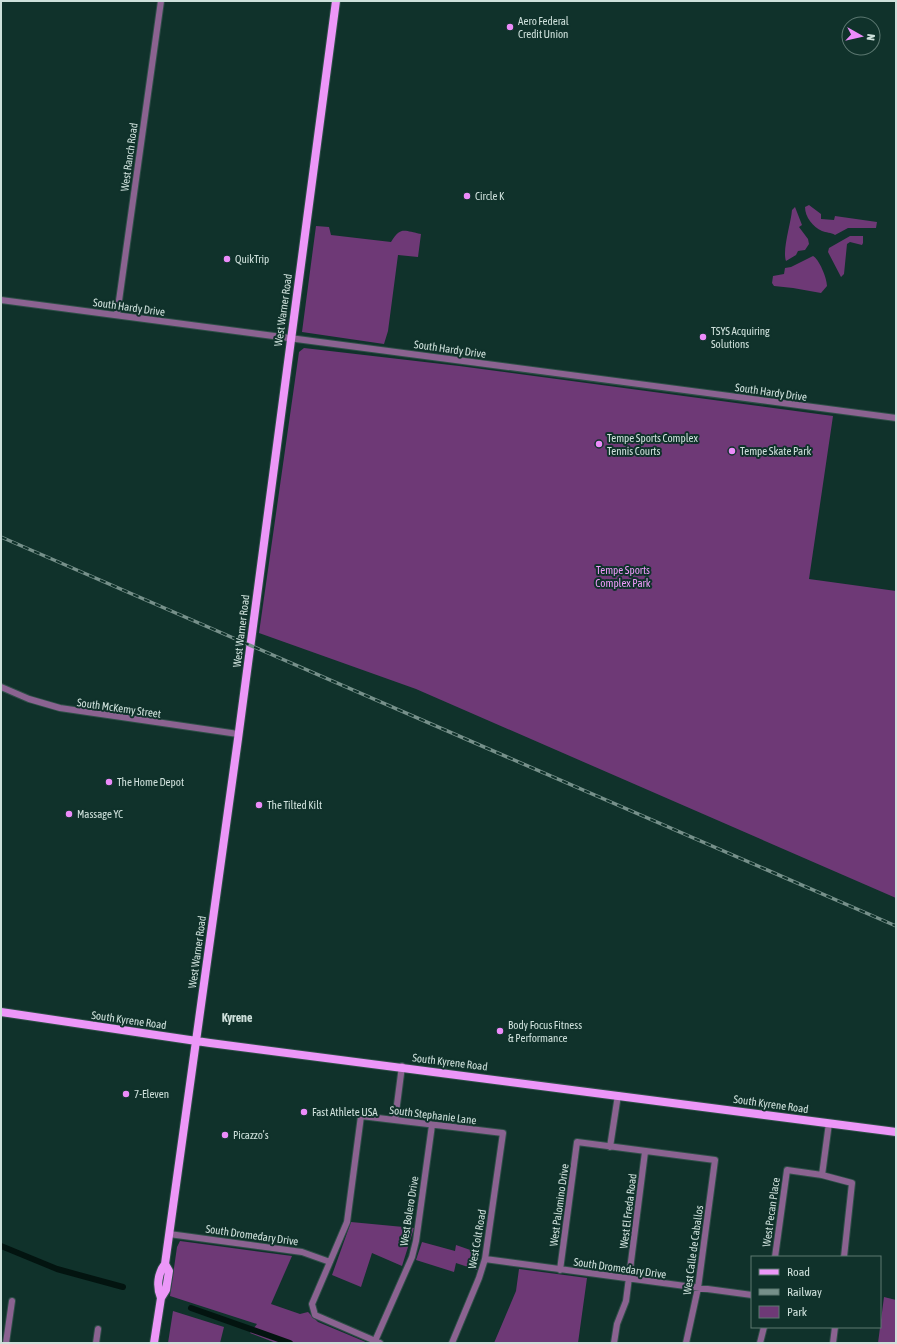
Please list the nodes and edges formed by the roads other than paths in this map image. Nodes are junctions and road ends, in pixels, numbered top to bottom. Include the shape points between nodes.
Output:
1 (161, 1) edge
2 (336, 1) edge
3 (1, 300) edge
4 (117, 315) junction
5 (291, 338) junction
6 (896, 418) edge
7 (1, 687) edge
8 (238, 734) junction
9 (1, 1012) edge
10 (195, 1041) junction
11 (402, 1066) junction
12 (618, 1095) junction
13 (395, 1120) junction
14 (829, 1123) junction
15 (432, 1125) junction
16 (896, 1132) edge
17 (503, 1134) joint
18 (610, 1147) junction
19 (645, 1152) junction
20 (822, 1176) junction
21 (169, 1234) junction
22 (775, 1256) edge
23 (844, 1256) edge
24 (485, 1259) junction
25 (330, 1262) junction
26 (560, 1270) junction
27 (629, 1279) junction
28 (698, 1288) junction
29 (751, 1295) edge
30 (12, 1301) dead end
31 (764, 1328) edge
32 (835, 1328) edge
33 (98, 1329) dead end
34 (378, 1342) edge
35 (6, 1343) edge
36 (96, 1343) edge
37 (154, 1343) edge
38 (452, 1343) edge
39 (614, 1343) edge
40 (686, 1343) edge
41 (760, 1343) edge
42 (833, 1343) edge

1 - 4 street, West Ranch Road
2 - 5 main road, West Warner Road
3 - 4 street, South Hardy Drive
4 - 5 street, South Hardy Drive
5 - 6 street, South Hardy Drive
5 - 8 main road, West Warner Road
7 - 8 street, South McKemy Street via 60,708
8 - 10 main road, West Warner Road
9 - 10 main road, South Kyrene Road
10 - 11 main road, South Kyrene Road
10 - 21 main road, West Warner Road
11 - 12 main road, South Kyrene Road
11 - 13 street
12 - 14 main road, South Kyrene Road
12 - 18 street
13 - 15 street, South Stephanie Lane
13 - 25 street, South Stephanie Lane via 361,1116 349,1213
14 - 16 main road, South Kyrene Road
14 - 20 street
15 - 17 street, South Stephanie Lane
15 - 34 street, West Bolero Drive via 416,1241
17 - 24 street, West Colt Road
18 - 19 street
18 - 26 street, West Palomino Drive via 577,1142
19 - 27 street, West El Freda Road
19 - 28 street, West Calle de Caballos via 715,1160
20 - 22 street, West Pecan Place via 787,1170
20 - 23 street via 852,1183
21 - 25 street, South Dromedary Drive via 302,1252
21 - 37 main road, West Warner Road via 165,1264 169,1271 166,1290 161,1298
24 - 26 street, South Dromedary Drive
24 - 38 street, West Colt Road via 480,1278
25 - 34 street via 312,1304 312,1310 315,1315
26 - 27 street, South Dromedary Drive
27 - 28 street, South Dromedary Drive
27 - 39 street, West El Freda Road via 626,1301 617,1324
28 - 29 street, South Dromedary Drive
28 - 40 street, West Calle de Caballos
30 - 35 street
31 - 41 street
32 - 42 street
33 - 36 street

